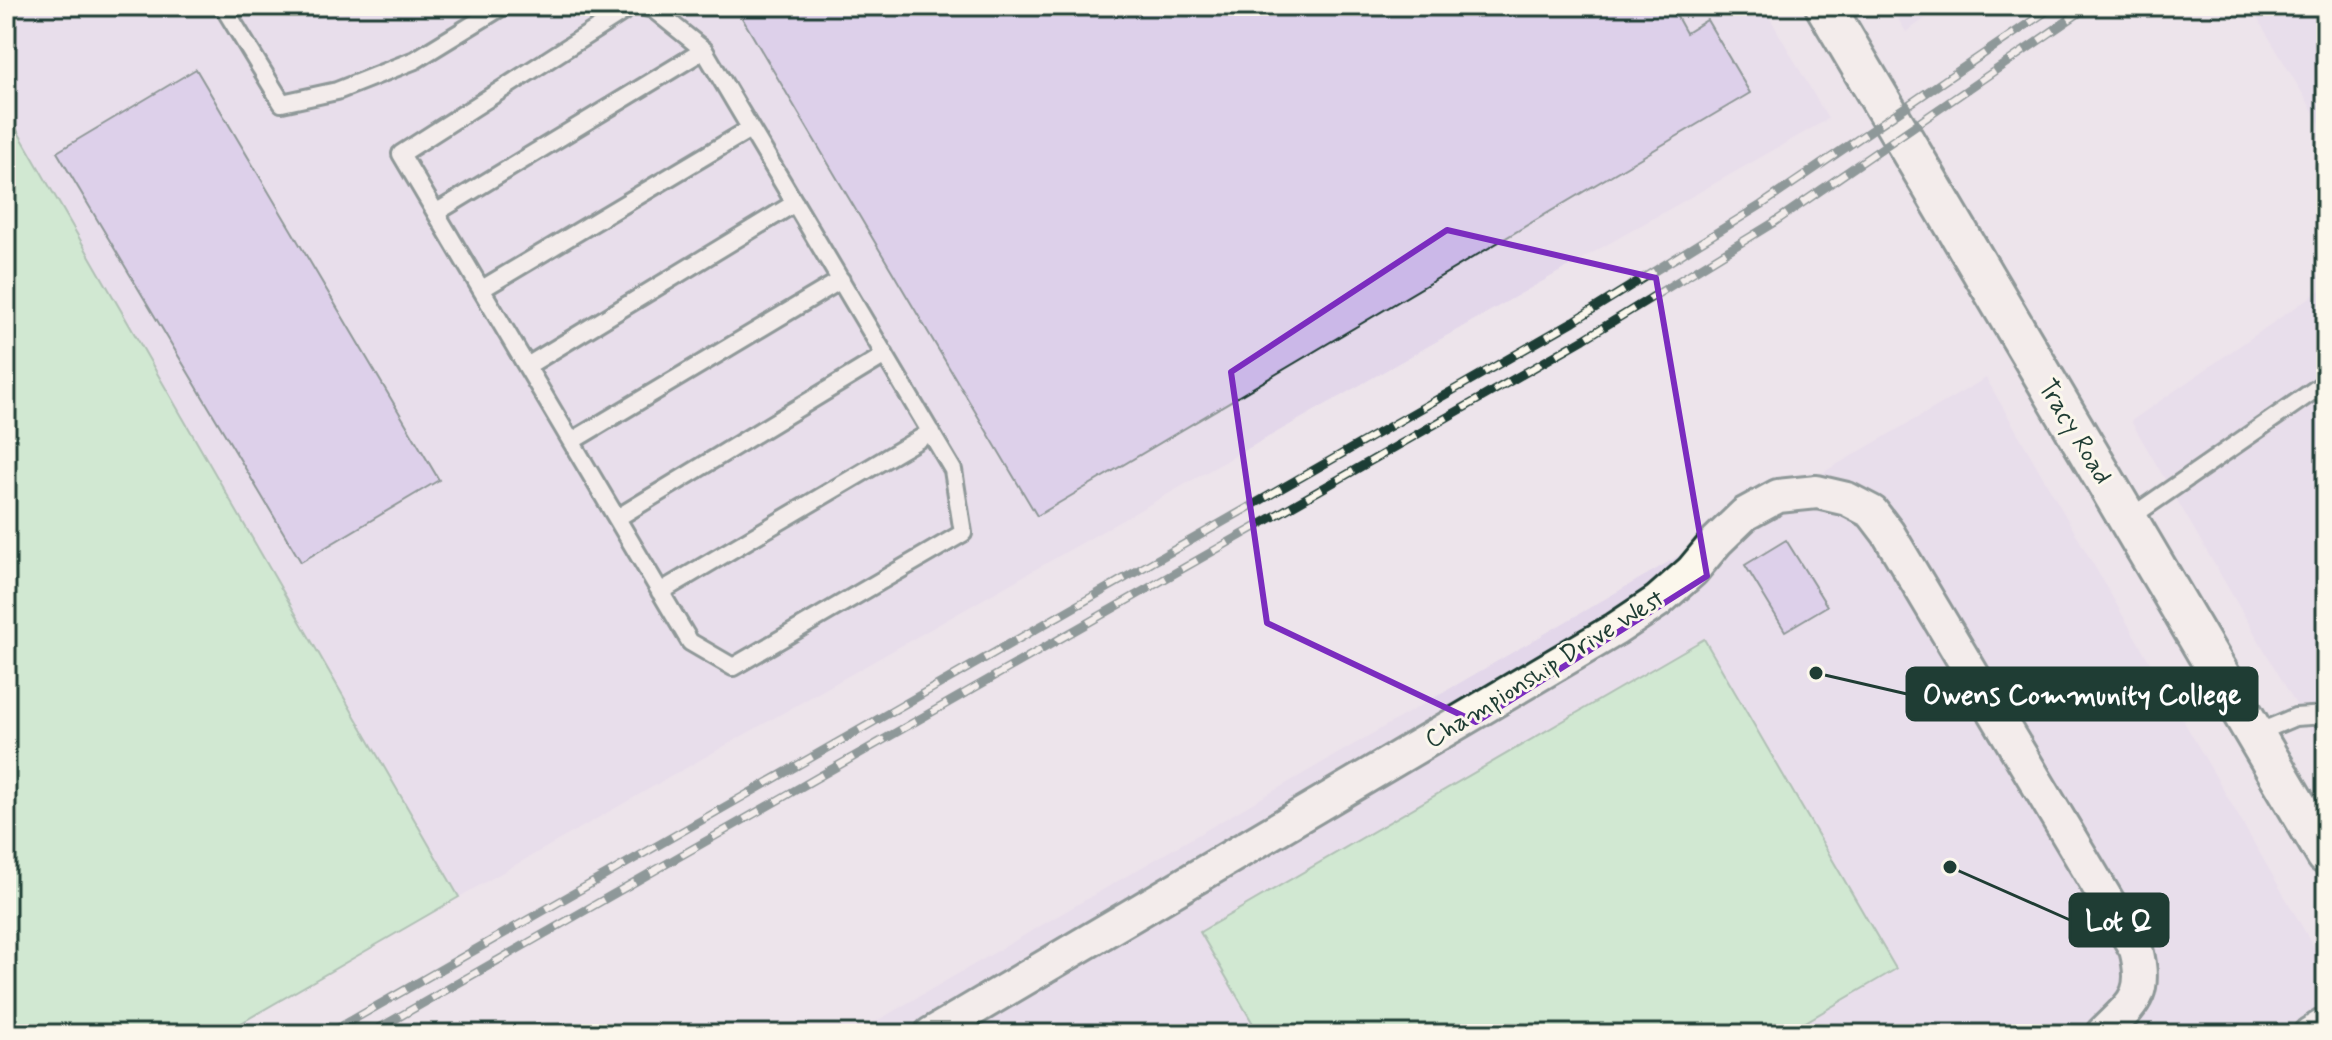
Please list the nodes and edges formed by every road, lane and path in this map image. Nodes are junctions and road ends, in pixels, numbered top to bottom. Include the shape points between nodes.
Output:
1 (223, 6) edge
2 (503, 6) edge
3 (632, 6) edge
4 (640, 6) edge
5 (1825, 6) edge
6 (704, 50) junction
7 (750, 129) junction
8 (795, 203) junction
9 (437, 212) junction
10 (841, 280) junction
11 (482, 289) junction
12 (885, 355) junction
13 (527, 366) junction
14 (2326, 382) edge
15 (931, 432) junction
16 (572, 441) junction
17 (617, 518) junction
18 (2128, 519) junction
19 (660, 592) junction
20 (2326, 715) edge
21 (2255, 734) junction
22 (2326, 855) edge
23 (2326, 1024) edge
24 (931, 1034) edge
25 (2102, 1034) edge
26 (2310, 1034) edge

1 - 2 lane via 282,103 337,91 415,60
3 - 9 lane via 401,154
4 - 6 lane via 653,9
5 - 18 street, Tracy Road
6 - 7 lane
6 - 9 lane
7 - 8 lane
7 - 11 lane
8 - 10 lane
8 - 13 lane
9 - 11 lane
10 - 12 lane
10 - 16 lane
11 - 13 lane
12 - 15 lane
12 - 17 lane
13 - 16 lane
14 - 18 lane
15 - 19 lane
15 - 19 lane via 953,470 963,533 733,667 690,642
16 - 17 lane
17 - 19 lane
18 - 21 street, Tracy Road
20 - 21 lane via 2295,717
21 - 22 street, Tracy Road
23 - 26 street
24 - 25 street, Championship Drive West via 1616,629 1692,571 1745,514 1778,496 1817,492 1872,512 1888,533 2136,949 2142,974 2137,994 2124,1015

